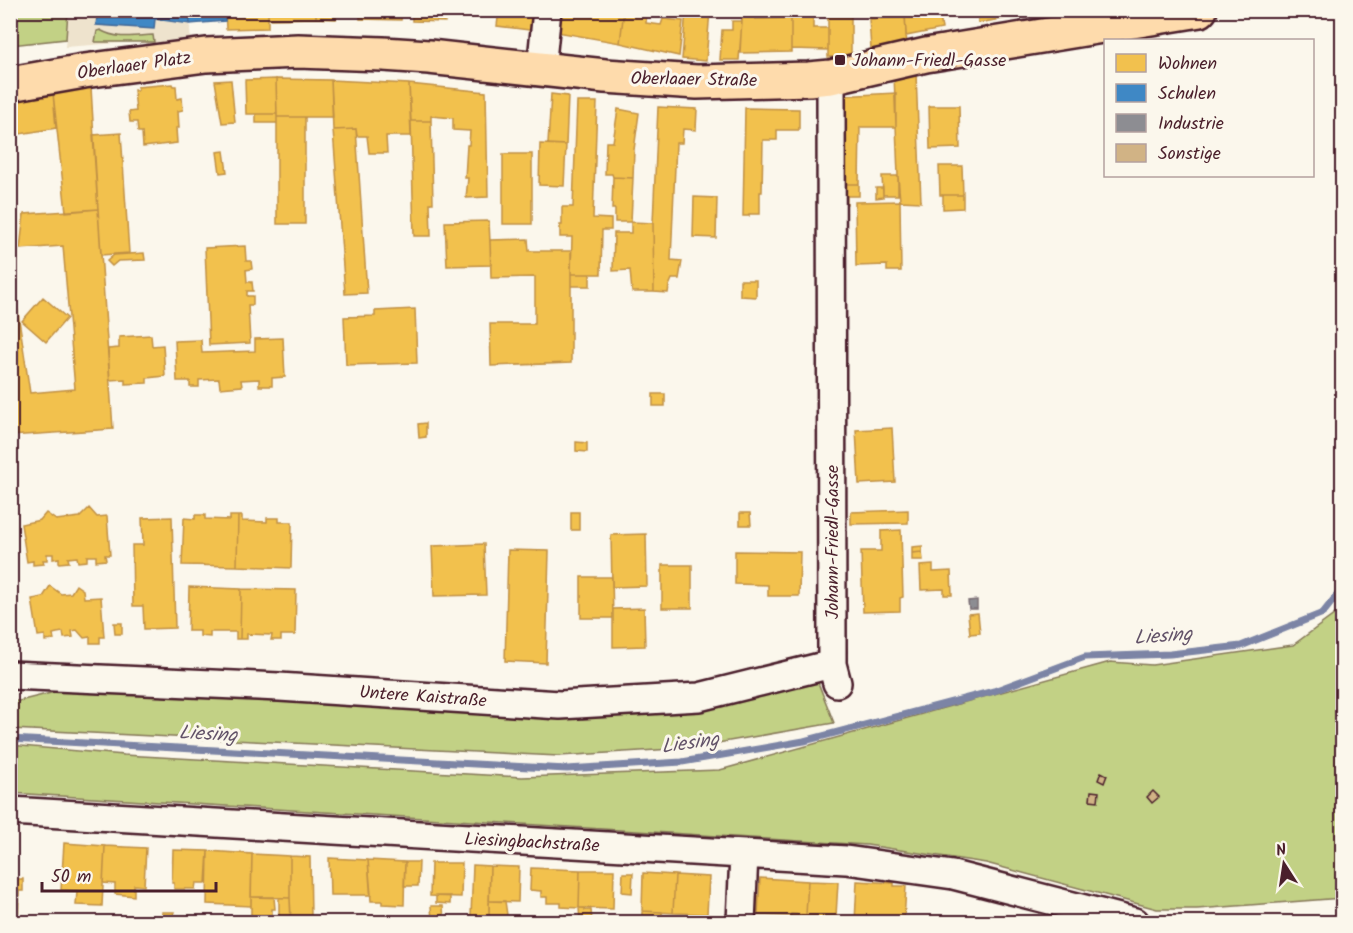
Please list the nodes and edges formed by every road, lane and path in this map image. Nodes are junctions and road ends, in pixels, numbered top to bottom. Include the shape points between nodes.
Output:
1 (548, 10) edge
2 (1186, 12) edge
3 (206, 54) junction
4 (10, 62) edge
5 (541, 70) junction
6 (831, 77) junction
7 (10, 84) edge
8 (835, 674) joint
9 (10, 675) edge
10 (10, 811) edge
11 (744, 854) junction
12 (741, 922) edge
13 (1135, 922) edge

1 - 5 street
2 - 6 main road, Oberlaaer Straße via 926,56
3 - 4 main road, Oberlaaer Platz via 133,49 62,53
3 - 5 main road, Oberlaaer Straße via 383,54
3 - 7 main road, Oberlaaer Platz
5 - 6 main road, Oberlaaer Straße via 697,82
6 - 8 street, Johann-Friedl-Gasse
8 - 9 street, Untere Kaistraße via 699,697 560,705
10 - 11 street, Liesingbachstraße
11 - 12 street
11 - 13 street, Liesingbachstraße via 846,860 953,875

